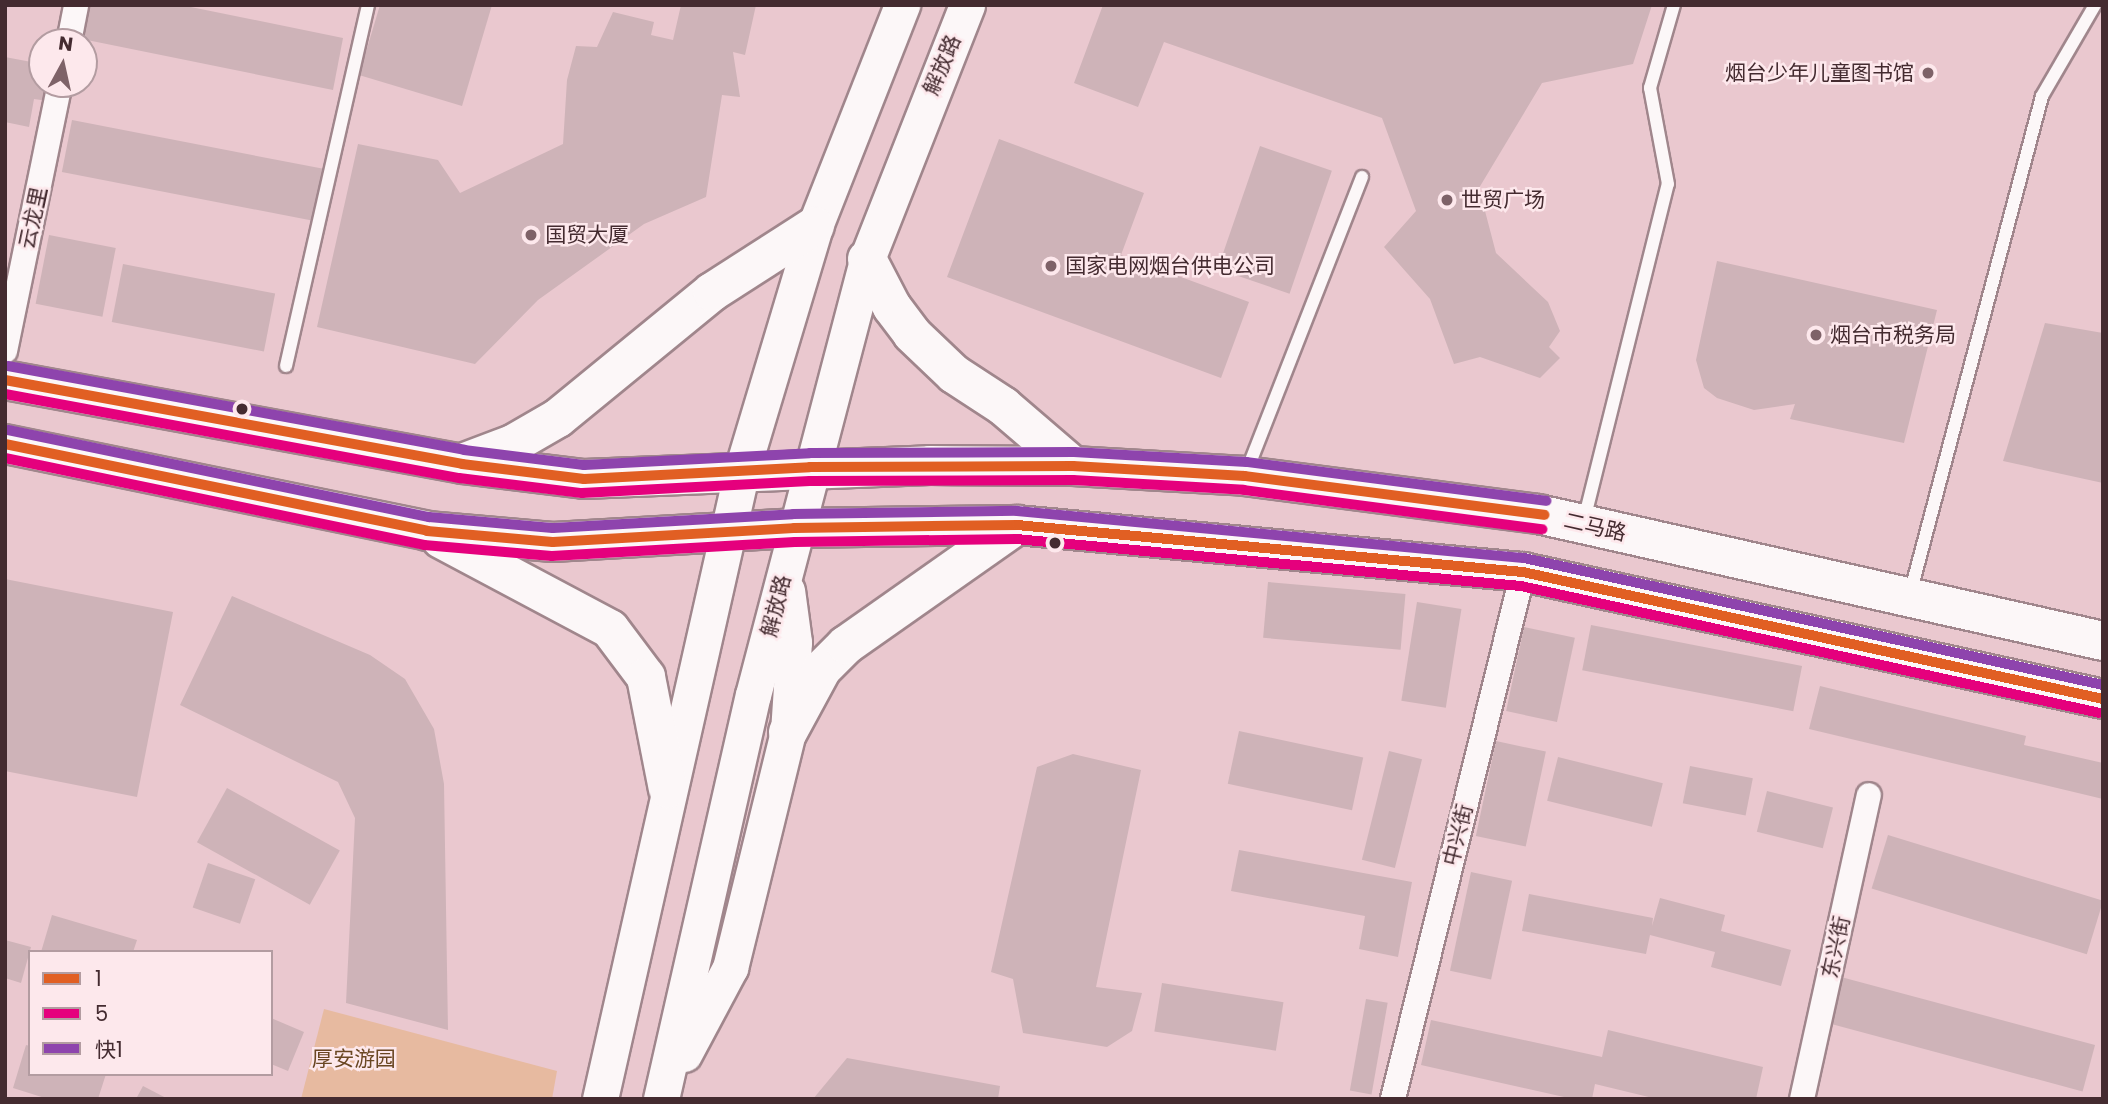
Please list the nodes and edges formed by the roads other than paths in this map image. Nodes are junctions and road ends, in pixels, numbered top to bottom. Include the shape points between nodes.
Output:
1 (76, 5) edge
2 (368, 5) edge
3 (902, 5) edge
4 (967, 5) edge
5 (1674, 5) edge
6 (2095, 5) edge
7 (72, 28) edge
8 (57, 98) edge
9 (1362, 177) dead end
10 (816, 226) junction
11 (867, 259) junction
12 (5, 351) edge
13 (286, 366) dead end
14 (5, 380) edge
15 (5, 444) edge
16 (461, 464) junction
17 (1073, 466) junction
18 (810, 467) junction
19 (743, 470) junction
20 (1244, 476) junction
21 (1583, 524) junction
22 (1017, 525) junction
23 (794, 528) junction
24 (427, 531) junction
25 (727, 534) junction
26 (1523, 572) junction
27 (785, 575) junction
28 (1909, 598) junction
29 (2103, 641) edge
30 (2103, 699) edge
31 (788, 732) junction
32 (668, 789) junction
33 (1869, 795) dead end
34 (662, 1095) edge
35 (600, 1099) edge
36 (1393, 1099) edge
37 (1802, 1099) edge

1 - 7 street
2 - 13 lane
3 - 10 main road
4 - 11 main road, 解放路
5 - 21 lane via 1650,88 1668,184
6 - 28 lane via 2042,96
8 - 12 street, 云龙里
9 - 20 lane
10 - 16 main road via 712,292 558,418 513,444
10 - 19 main road
11 - 17 main road via 912,334 954,374 1003,406
11 - 18 main road, 解放路
14 - 16 main road, 二马路
15 - 24 main road
16 - 19 main road, 二马路 via 584,479
17 - 18 main road, 二马路
17 - 20 main road, 二马路
18 - 19 main road, 二马路
18 - 23 main road, 解放路
19 - 25 main road
20 - 21 main road, 二马路 via 1538,514
21 - 28 main road, 二马路
22 - 23 main road
22 - 26 main road
22 - 31 main road via 846,645 822,669
23 - 25 main road
23 - 27 main road, 解放路
24 - 25 main road via 553,542
24 - 32 main road via 610,629 646,677
25 - 32 main road
26 - 30 main road
26 - 36 street, 中兴街
27 - 31 main road via 794,642
27 - 34 main road, 解放路
28 - 29 main road, 二马路
31 - 34 main road via 730,968
32 - 35 main road
33 - 37 street, 东兴街

